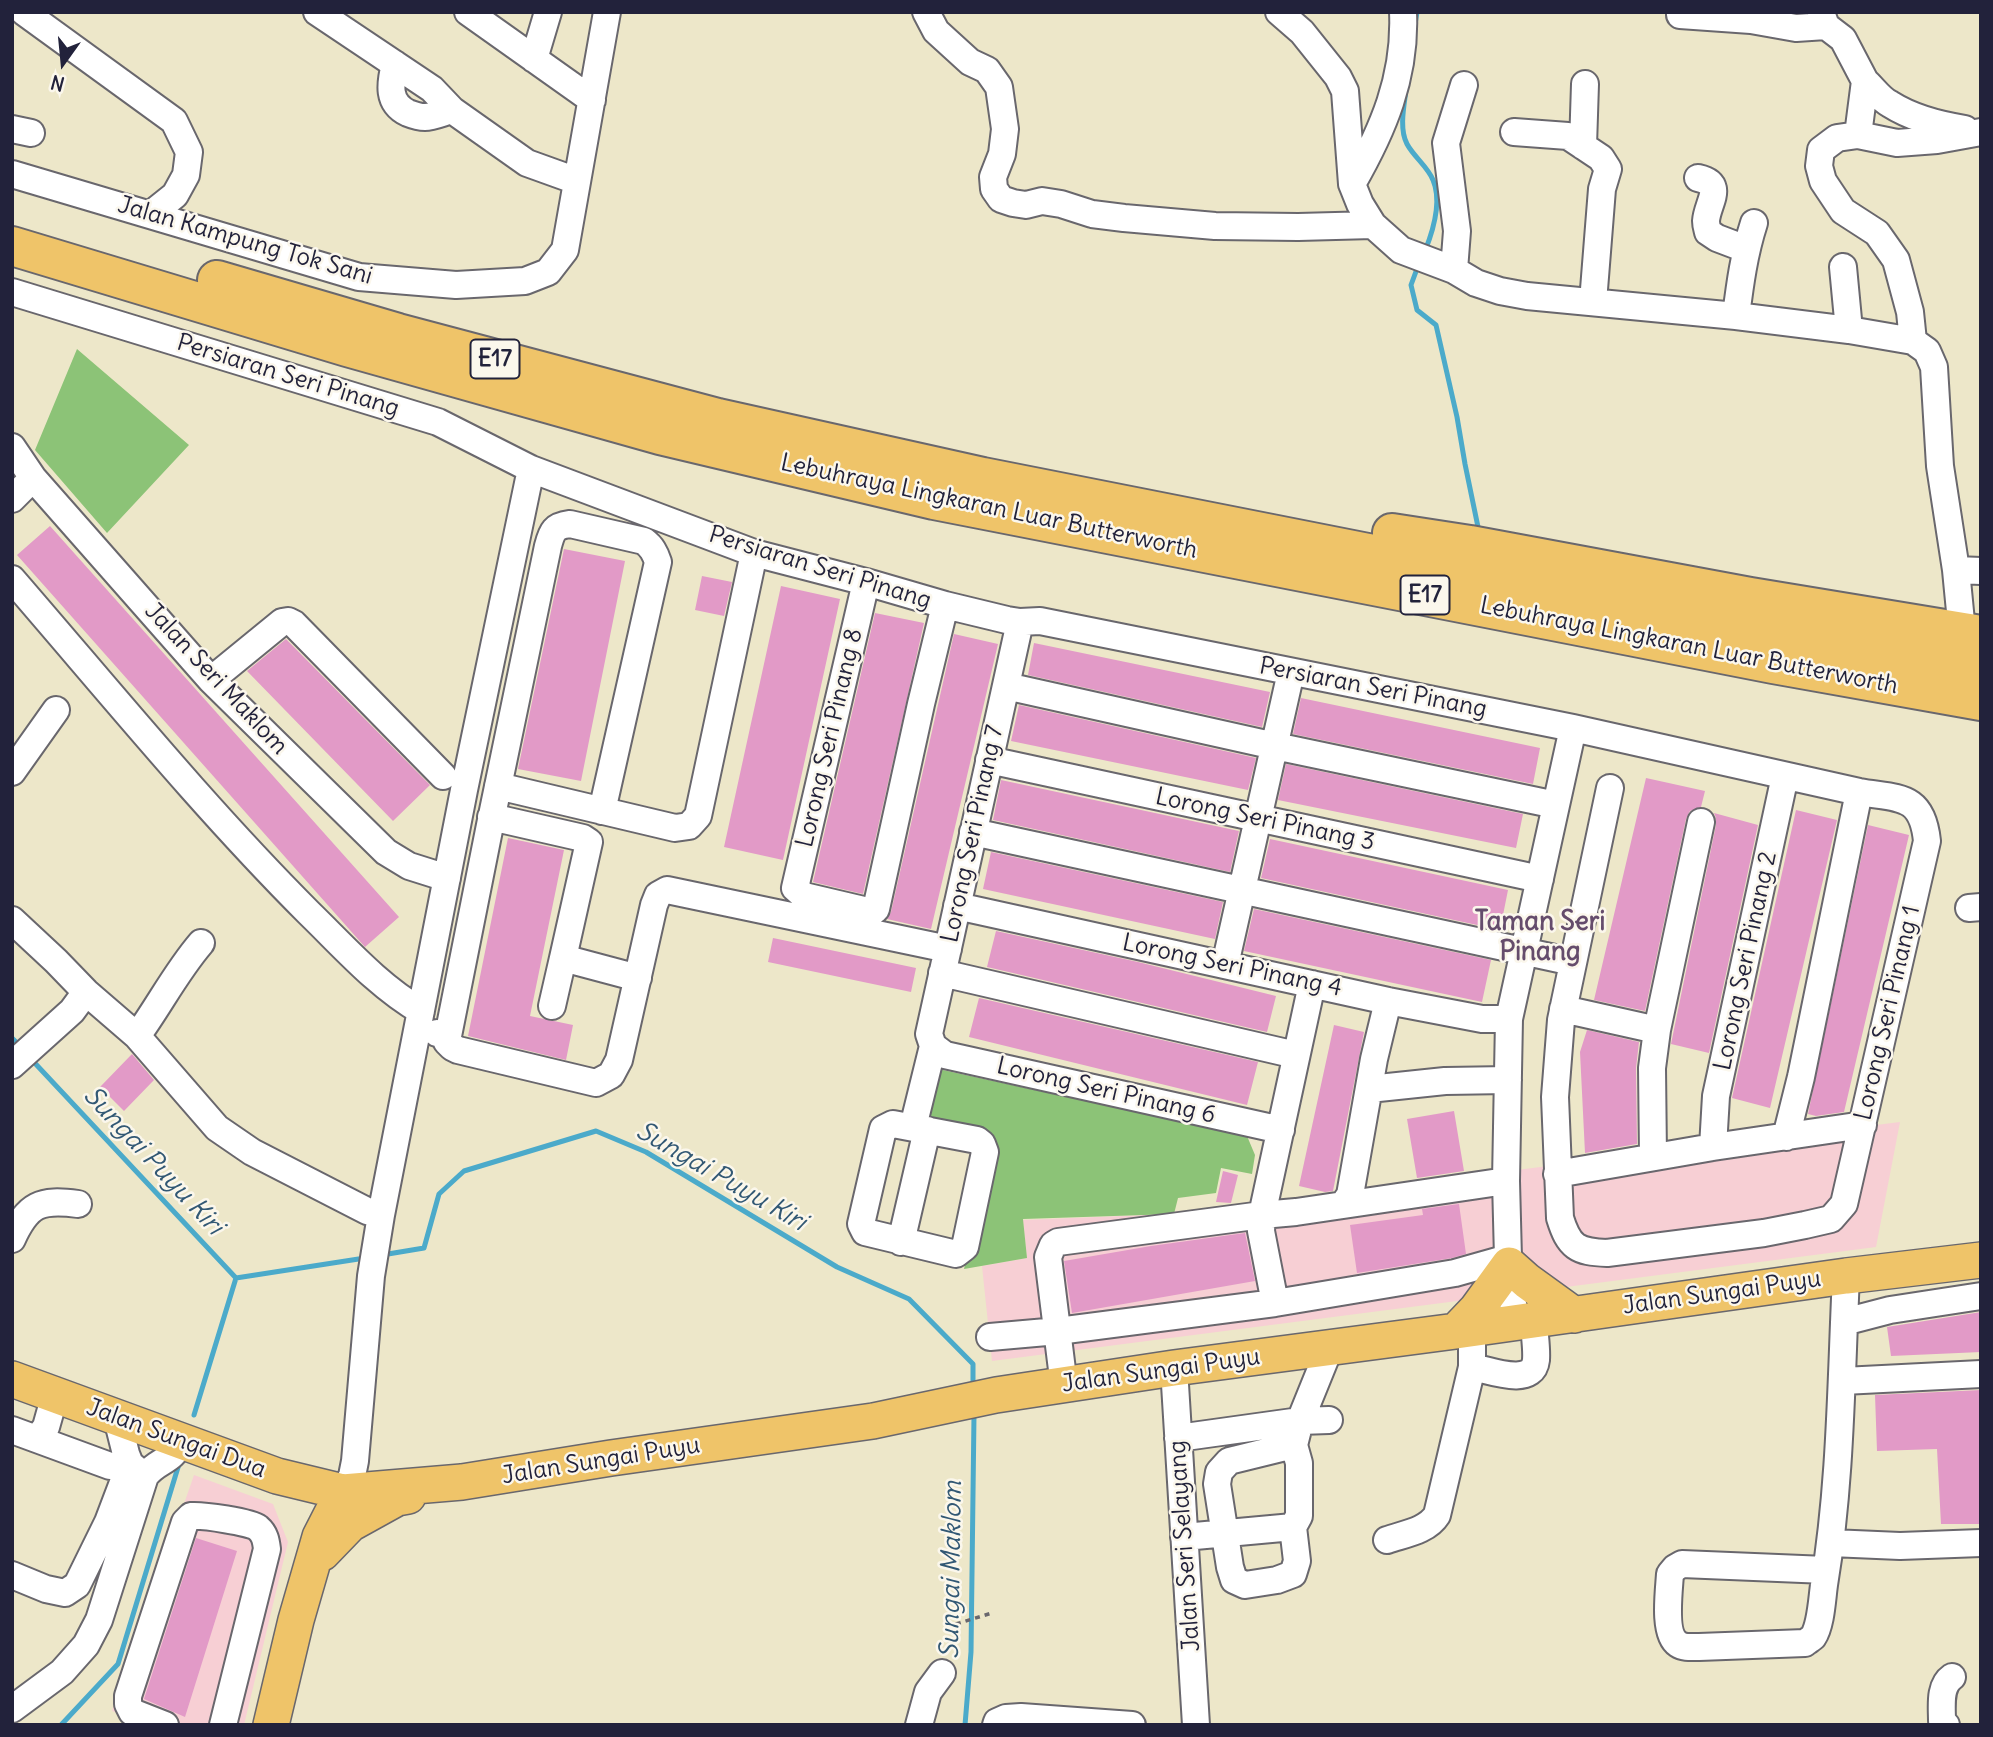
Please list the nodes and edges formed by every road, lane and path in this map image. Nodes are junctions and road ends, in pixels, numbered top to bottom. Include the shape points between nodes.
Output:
1 (24, 12) edge
2 (317, 12) edge
3 (468, 12) edge
4 (548, 12) edge
5 (607, 12) edge
6 (926, 12) edge
7 (1279, 12) edge
8 (1403, 12) edge
9 (1680, 15) dead end
10 (1824, 19) edge
11 (534, 59) junction
12 (1865, 81) junction
13 (1586, 84) dead end
14 (1464, 85) dead end
15 (592, 100) junction
16 (1514, 132) dead end
17 (1980, 132) edge
18 (1858, 135) junction
19 (1583, 146) junction
20 (12, 174) edge
21 (1698, 178) dead end
22 (577, 181) junction
23 (1352, 184) junction
24 (150, 215) junction
25 (12, 220) edge
26 (1754, 223) dead end
27 (1373, 225) junction
28 (12, 246) edge
29 (1745, 249) junction
30 (1843, 267) dead end
31 (1450, 268) junction
32 (12, 292) edge
33 (1593, 302) junction
34 (1736, 316) junction
35 (1849, 330) junction
36 (1913, 341) junction
37 (12, 447) edge
38 (531, 469) junction
39 (33, 478) junction
40 (12, 499) edge
41 (1079, 512) junction
42 (754, 554) junction
43 (1968, 570) edge
44 (12, 579) edge
45 (866, 582) junction
46 (945, 605) junction
47 (1020, 622) junction
48 (1971, 633) edge
49 (1773, 648) junction
50 (1292, 672) junction
51 (1981, 672) edge
52 (211, 680) junction
53 (1006, 686) junction
54 (1981, 701) edge
55 (56, 710) dead end
56 (1981, 727) edge
57 (1573, 729) junction
58 (1275, 746) junction
59 (989, 760) junction
60 (12, 772) edge
61 (443, 776) dead end
62 (1785, 776) junction
63 (498, 786) junction
64 (1610, 788) dead end
65 (1859, 792) junction
66 (1556, 806) junction
67 (602, 811) junction
68 (491, 817) junction
69 (1258, 818) junction
70 (1925, 821) joint
71 (1701, 822) dead end
72 (973, 832) junction
73 (447, 878) junction
74 (1540, 879) junction
75 (1241, 891) junction
76 (957, 906) junction
77 (12, 920) edge
78 (201, 943) dead end
79 (1525, 951) junction
80 (563, 958) junction
81 (945, 961) junction
82 (1573, 962) junction
83 (1225, 965) junction
84 (638, 978) junction
85 (1312, 984) junction
86 (86, 992) junction
87 (1388, 1000) junction
88 (552, 1006) dead end
89 (1563, 1009) junction
90 (1509, 1019) junction
91 (419, 1020) junction
92 (1657, 1030) junction
93 (137, 1036) junction
94 (448, 1036) junction
95 (933, 1046) junction
96 (1296, 1055) junction
97 (12, 1065) edge
98 (1508, 1080) junction
99 (1369, 1089) junction
100 (1863, 1125) junction
101 (920, 1128) junction
102 (1281, 1130) junction
103 (1786, 1137) junction
104 (1713, 1147) junction
105 (1653, 1156) junction
106 (1557, 1174) junction
107 (1506, 1181) junction
108 (78, 1204) dead end
109 (1343, 1205) junction
110 (1262, 1215) junction
111 (380, 1221) junction
112 (12, 1239) edge
113 (901, 1242) junction
114 (1981, 1260) edge
115 (1508, 1262) junction
116 (1846, 1276) junction
117 (1981, 1296) edge
118 (1275, 1303) junction
119 (1574, 1315) junction
120 (1524, 1321) junction
121 (1844, 1322) junction
122 (1464, 1330) junction
123 (1058, 1331) junction
124 (990, 1338) dead end
125 (1330, 1347) junction
126 (1472, 1367) junction
127 (1174, 1368) junction
128 (1981, 1374) edge
129 (12, 1379) edge
130 (1843, 1381) junction
131 (1064, 1386) junction
132 (55, 1395) junction
133 (117, 1418) junction
134 (1329, 1420) dead end
135 (1297, 1433) junction
136 (24, 1435) edge
137 (1178, 1438) junction
138 (181, 1441) junction
139 (137, 1470) junction
140 (277, 1476) junction
141 (462, 1482) junction
142 (343, 1492) junction
143 (1293, 1527) junction
144 (1225, 1534) junction
145 (1184, 1538) junction
146 (1387, 1541) dead end
147 (1830, 1543) junction
148 (1981, 1543) edge
149 (317, 1549) junction
150 (1826, 1570) junction
151 (12, 1575) edge
152 (992, 1614) dead end
153 (956, 1623) dead end
154 (942, 1673) dead end
155 (1952, 1678) dead end
156 (12, 1709) edge
157 (997, 1723) edge
158 (165, 1725) edge
159 (223, 1725) edge
160 (271, 1725) edge
161 (919, 1725) edge
162 (1132, 1725) edge
163 (1196, 1725) edge
164 (1946, 1725) edge

1 - 24 street via 174,121 189,152 186,175 174,195
2 - 22 street via 432,89 452,110 527,163
3 - 11 street
4 - 11 street
5 - 15 street, Jalan Kampung Tok Sani
6 - 27 street via 936,30 970,62 987,71 999,87 1005,129 993,177 1001,199 1201,225
7 - 23 street via 1302,32 1346,91
8 - 23 street via 1404,39 1393,96 1374,147
9 - 10 street via 1796,28
10 - 12 street via 1843,39
11 - 15 street
12 - 17 street via 1888,103 1915,116
12 - 18 street
13 - 19 street
14 - 31 street via 1446,143 1457,231
15 - 22 street, Jalan Kampung Tok Sani
16 - 19 street via 1568,136
17 - 18 street via 1897,143
18 - 36 street via 1837,138 1821,150 1823,181 1843,211 1877,233 1896,260
19 - 33 street via 1608,169 1602,189
20 - 24 street, Jalan Kampung Tok Sani
21 - 29 street via 1714,191 1706,220 1708,232
22 - 24 street, Jalan Kampung Tok Sani via 565,250 548,272 525,281 456,285 359,277
23 - 27 street
25 - 41 highway, Lebuhraya Lingkaran Luar Butterworth / E17 via 398,333 718,418 983,477
26 - 29 street
27 - 31 street via 1401,250
28 - 41 highway, Lebuhraya Lingkaran Luar Butterworth / E17 via 660,435 934,500
29 - 34 street
30 - 35 street
31 - 33 street via 1500,291
32 - 38 street, Persiaran Seri Pinang via 438,422
33 - 34 street
34 - 35 street
35 - 36 street
36 - 43 street via 1927,351 1934,367 1940,466
37 - 39 street, Jalan Seri Maklom
38 - 42 street, Persiaran Seri Pinang
38 - 73 street
39 - 40 street
39 - 52 street, Jalan Seri Maklom
41 - 48 highway via 1174,500 1457,543
41 - 49 highway, Lebuhraya Lingkaran Luar Butterworth / E17
41 - 56 highway via 1174,563 1407,617
42 - 45 street, Persiaran Seri Pinang
42 - 67 street via 698,816 689,826 675,828
43 - 48 street
44 - 91 street via 188,783 284,887
45 - 46 street, Persiaran Seri Pinang
45 - 46 street, Lorong Seri Pinang 8 via 796,888 800,893 872,912 876,909
46 - 47 street, Persiaran Seri Pinang
47 - 50 street, Persiaran Seri Pinang via 1041,621
47 - 53 street, Lorong Seri Pinang 7
49 - 51 highway, Lebuhraya Lingkaran Luar Butterworth / E17
49 - 54 highway, Lebuhraya Lingkaran Luar Butterworth / E17
50 - 57 street, Persiaran Seri Pinang
50 - 58 street
52 - 61 street via 288,621
52 - 73 street, Jalan Seri Maklom via 386,852 409,866
53 - 58 street
53 - 59 street, Lorong Seri Pinang 7
55 - 60 street
57 - 62 street, Persiaran Seri Pinang
57 - 66 street
58 - 66 street
58 - 69 street
59 - 69 street, Lorong Seri Pinang 3
59 - 72 street, Lorong Seri Pinang 7
62 - 65 street, Persiaran Seri Pinang
62 - 104 street, Lorong Seri Pinang 2 via 1716,1096
63 - 67 street
63 - 67 street via 552,533 559,525 570,524 644,541 657,562
63 - 68 street
64 - 82 street
65 - 70 street, Persiaran Seri Pinang via 1906,800
65 - 103 street
66 - 74 street
68 - 80 street via 589,842
68 - 94 street
69 - 74 street, Lorong Seri Pinang 3
69 - 75 street
70 - 100 street, Lorong Seri Pinang 1 via 1927,841
71 - 92 street
72 - 75 street
72 - 76 street, Lorong Seri Pinang 7
73 - 91 street
74 - 79 street
75 - 79 street
75 - 83 street
76 - 81 street, Lorong Seri Pinang 7
76 - 83 street, Lorong Seri Pinang 4
77 - 86 street
78 - 93 street
79 - 82 street
79 - 90 street
80 - 84 street
80 - 88 street
81 - 84 street via 667,890 658,895 654,905
81 - 95 street, Lorong Seri Pinang 7 via 929,1034
81 - 96 street
82 - 89 street
83 - 85 street, Lorong Seri Pinang 4
84 - 94 street via 618,1060 611,1074 596,1083 458,1050 447,1042
85 - 87 street, Lorong Seri Pinang 4
85 - 96 street
86 - 93 street
86 - 97 street via 72,1011
87 - 90 street, Lorong Seri Pinang 4 via 1482,1019
87 - 99 street
89 - 92 street
89 - 106 street via 1555,1097
90 - 98 street
91 - 94 street
91 - 111 street
92 - 105 street via 1652,1068
93 - 111 street via 217,1128 252,1152
95 - 101 street, Lorong Seri Pinang 7
95 - 102 street, Lorong Seri Pinang 6 via 945,1055
96 - 102 street
98 - 99 street
98 - 107 street
99 - 109 street via 1350,1195
100 - 103 street
100 - 106 street, Lorong Seri Pinang 1 via 1844,1204 1831,1219 1764,1233 1587,1253 1566,1235
101 - 113 street, Lorong Seri Pinang 7
101 - 113 street via 893,1124 883,1129 862,1224 865,1232
101 - 113 street via 977,1140 985,1152 965,1247 957,1254
102 - 110 street
103 - 104 street
104 - 105 street
105 - 106 street
107 - 109 street
107 - 115 street
108 - 112 street via 35,1205
109 - 110 street
110 - 118 street
110 - 123 street via 1058,1242 1048,1256
111 - 142 street via 355,1461
114 - 116 main road, Jalan Sungai Puyu
115 - 118 street
115 - 119 main road
115 - 120 street
115 - 122 main road
116 - 119 main road, Jalan Sungai Puyu
116 - 121 street
117 - 121 street
118 - 123 street
119 - 120 main road, Jalan Sungai Puyu
120 - 122 main road, Jalan Sungai Puyu
120 - 126 street via 1536,1362 1532,1370 1519,1377
121 - 130 street
122 - 125 main road, Jalan Sungai Puyu
122 - 126 street
123 - 124 street
123 - 131 street
125 - 127 main road, Jalan Sungai Puyu
125 - 135 street
126 - 146 street via 1437,1515 1426,1526
127 - 131 main road, Jalan Sungai Puyu
127 - 137 street, Jalan Seri Selayang
128 - 130 street
129 - 132 main road, Jalan Sungai Dua
130 - 147 street
131 - 141 main road, Jalan Sungai Puyu via 996,1395 873,1422
132 - 133 main road, Jalan Sungai Dua
132 - 136 street via 46,1427
133 - 138 main road, Jalan Sungai Dua
133 - 139 street via 125,1454
134 - 135 street
135 - 137 street
135 - 143 street via 1299,1516
135 - 144 street via 1229,1461 1219,1472
136 - 139 street via 110,1466
137 - 145 street, Jalan Seri Selayang
138 - 139 street via 171,1457
138 - 140 main road, Jalan Sungai Dua
139 - 151 street via 77,1585 65,1593
139 - 156 street via 99,1620 86,1645 62,1672
140 - 142 main road, Jalan Sungai Dua
140 - 149 main road via 296,1492 309,1514
141 - 142 main road, Jalan Sungai Puyu
141 - 149 main road via 397,1499 350,1524
142 - 149 main road
143 - 144 street
143 - 144 street via 1297,1561 1293,1574 1245,1585 1234,1580
144 - 145 street
145 - 163 street, Jalan Seri Selayang
147 - 148 street
147 - 150 street
149 - 160 main road
150 - 150 street via 1817,1626 1805,1643 1683,1646 1669,1631 1670,1574 1682,1564
152 - 153 path
154 - 161 street via 928,1692
155 - 164 street via 1943,1688 1942,1721
157 - 162 street via 1021,1717
158 - 159 street via 132,1712 128,1696 185,1522 203,1515 257,1527 267,1549

